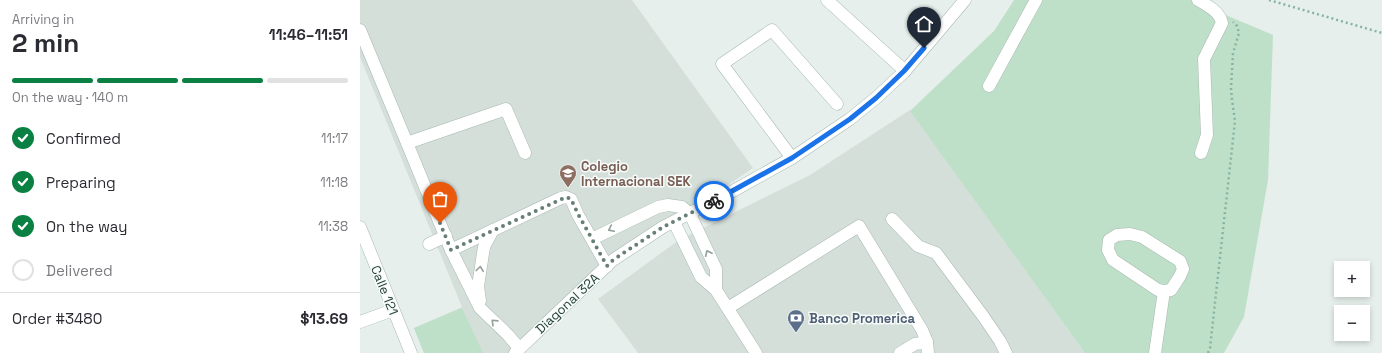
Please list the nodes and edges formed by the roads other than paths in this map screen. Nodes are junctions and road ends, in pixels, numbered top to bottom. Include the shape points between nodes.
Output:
1 (827, 0) edge
2 (1036, 0) edge
3 (1198, 0) edge
4 (962, 1) edge
5 (360, 30) edge
6 (904, 71) junction
7 (989, 86) dead end
8 (837, 104) dead end
9 (407, 143) junction
10 (525, 153) dead end
11 (1201, 153) dead end
12 (792, 158) junction
13 (690, 214) junction
14 (892, 219) dead end
15 (674, 222) junction
16 (360, 226) edge
17 (492, 230) junction
18 (446, 236) junction
19 (592, 239) junction
20 (429, 244) dead end
21 (451, 250) junction
22 (607, 266) junction
23 (716, 290) junction
24 (1164, 292) junction
25 (480, 308) junction
26 (728, 308) junction
27 (393, 310) junction
28 (360, 322) edge
29 (927, 348) edge
30 (517, 350) edge
31 (411, 353) edge
32 (756, 353) edge
33 (900, 353) edge
34 (1006, 353) edge
35 (1155, 353) edge

1 - 6 street
2 - 7 street
3 - 11 street via 1221,17 1222,23 1204,59 1207,135
4 - 6 street, Diagonal 32A
5 - 9 street
6 - 12 street, Diagonal 32A via 850,119
8 - 12 street via 772,30 722,64
9 - 10 street via 506,109
9 - 18 street
12 - 13 street, Diagonal 32A
13 - 15 street, Diagonal 32A
13 -> 19 street via 682,206 658,207
23 -> 13 street via 716,270
14 - 34 street via 918,246 936,254 983,316
15 - 22 street, Diagonal 32A via 638,243
15 - 23 street via 701,277
16 - 27 street, Calle 121
17 - 19 street via 566,197 571,199
17 - 21 street
25 -> 17 street via 480,268 484,247
18 - 20 street
18 - 21 street
19 - 22 street
21 - 25 street
22 - 30 street, Diagonal 32A
23 - 26 street
24 - 24 street via 1171,290 1180,276 1183,269 1180,261 1142,237 1130,234 1117,235 1109,240 1108,250 1113,260
24 - 35 street
30 -> 25 street via 508,335
26 - 29 street via 858,226 922,330
26 - 32 street
27 - 28 street
27 - 31 street, Calle 121
29 - 33 street via 915,344

